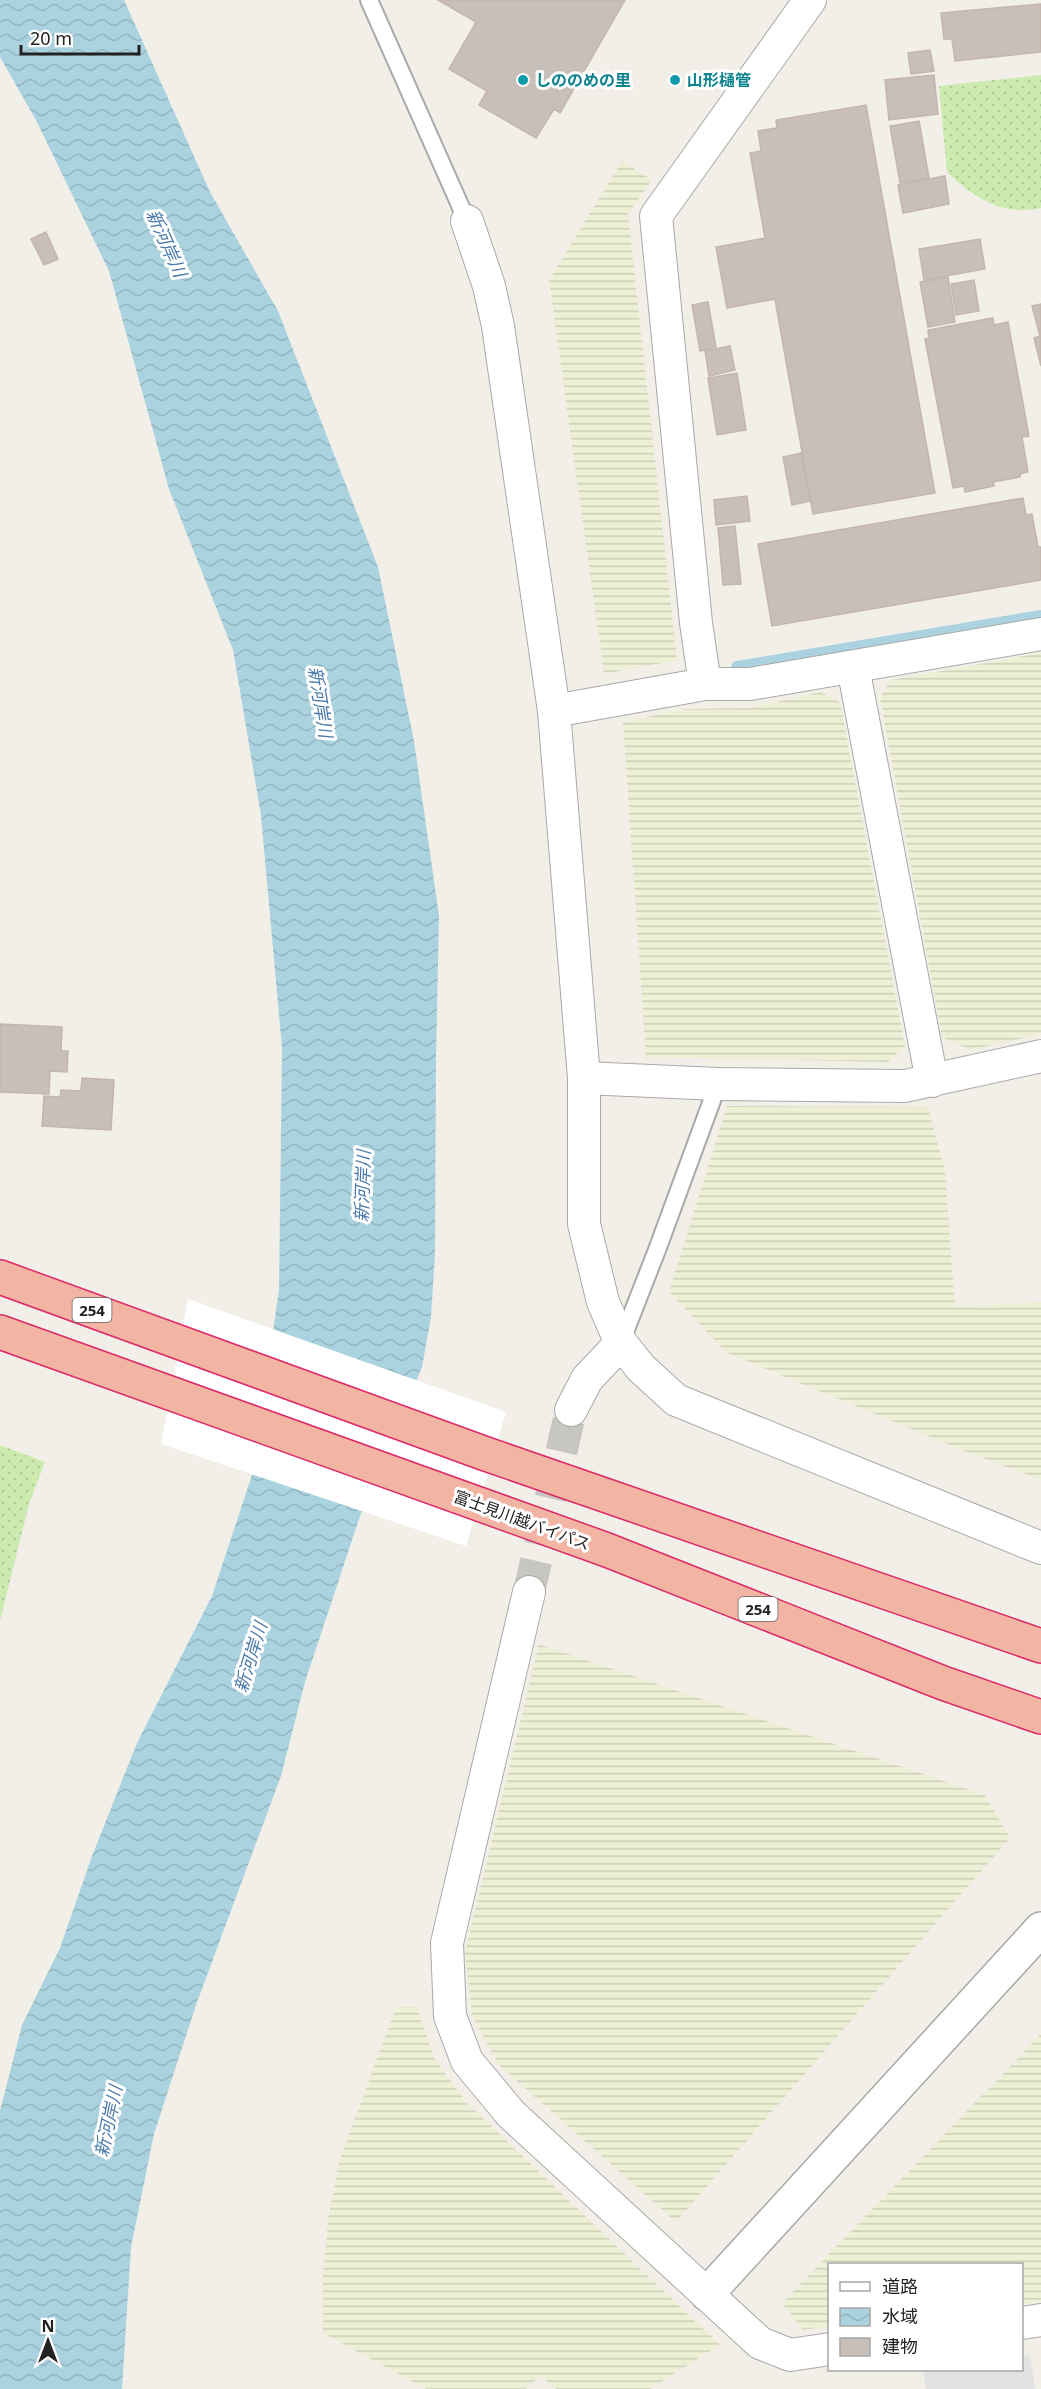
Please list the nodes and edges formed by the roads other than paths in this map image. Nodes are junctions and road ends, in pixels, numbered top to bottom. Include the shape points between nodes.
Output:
1 (369, 0) edge
2 (810, 0) edge
3 (467, 221) joint
4 (1041, 634) edge
5 (852, 667) junction
6 (705, 684) junction
7 (554, 711) junction
8 (1041, 1056) edge
9 (584, 1078) junction
10 (932, 1080) junction
11 (718, 1084) junction
12 (0, 1277) edge
13 (0, 1332) edge
14 (621, 1343) junction
15 (571, 1410) tunnel mouth
16 (1041, 1548) edge
17 (530, 1593) tunnel mouth
18 (1041, 1646) edge
19 (1041, 1717) edge
20 (1041, 1929) edge
21 (707, 2294) junction
22 (1041, 2320) edge
23 (1023, 2323) edge
24 (828, 2349) edge

1 - 3 lane
2 - 6 street via 656,216
3 - 7 street via 498,326
4 - 5 street
5 - 6 street via 750,684
5 - 10 street
6 - 7 street
7 - 9 street
8 - 10 street
9 - 11 street
9 - 14 street via 584,1224 603,1302
10 - 11 street via 905,1086
11 - 14 lane
12 - 18 highway, 254 via 486,1454
13 - 19 highway, 富士見川越バイパス / 254 via 697,1585 942,1683
14 - 15 street via 587,1379
14 - 16 street via 676,1400
17 - 21 street via 447,1942 450,2016 467,2061 511,2114
20 - 21 street
21 - 24 street via 760,2343 790,2355
22 - 23 street

